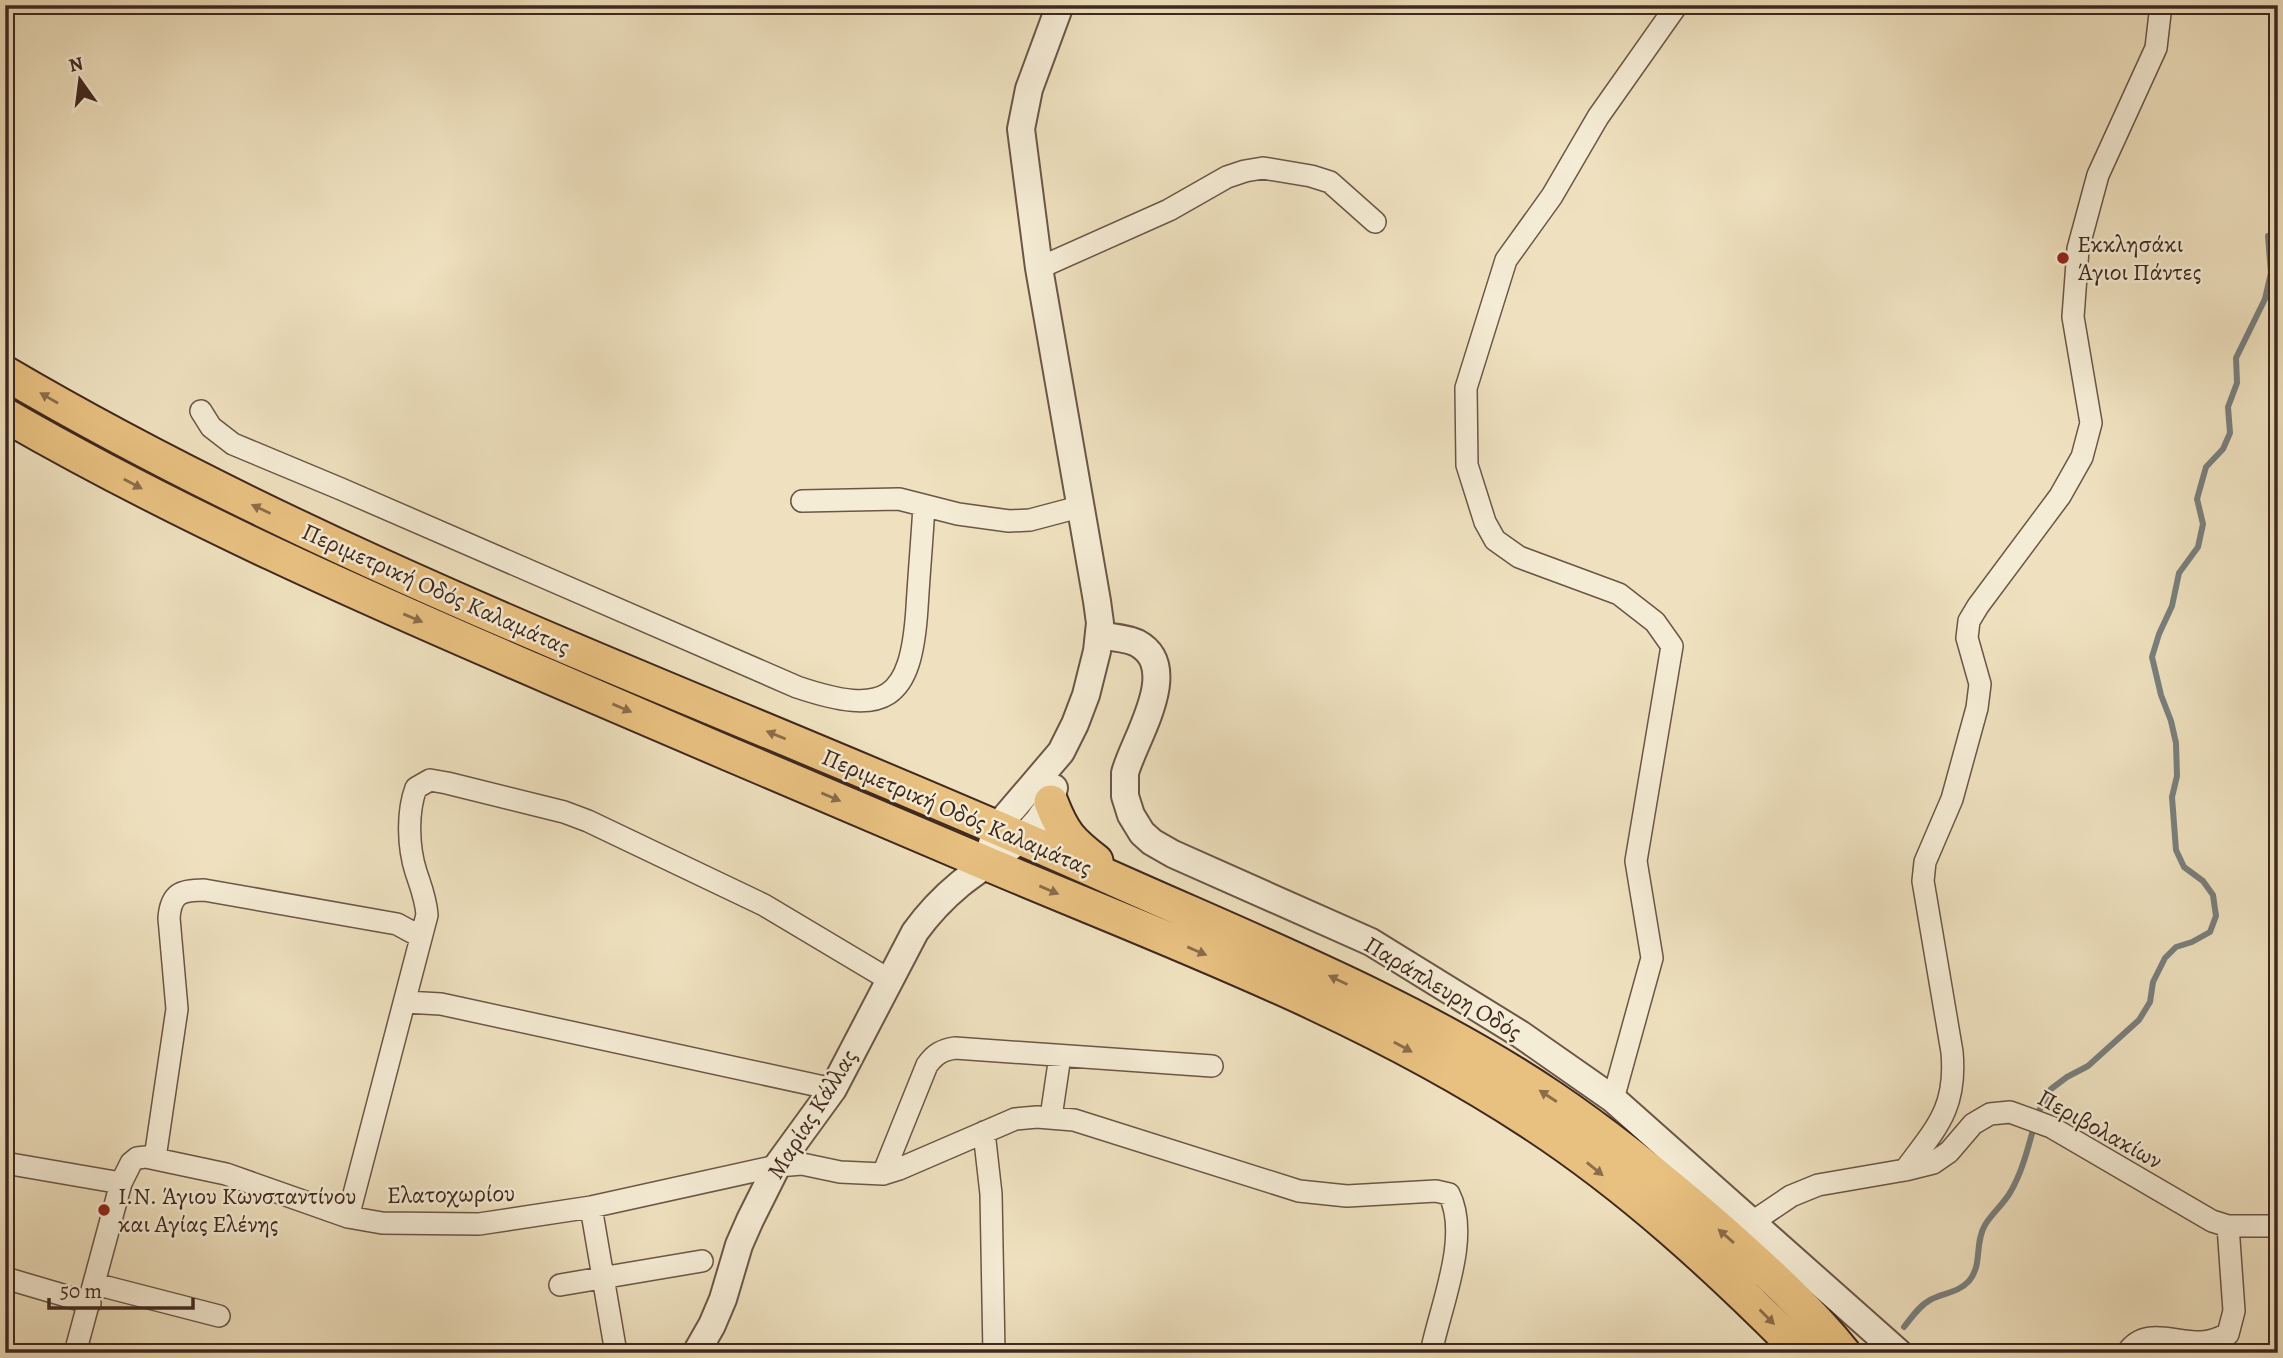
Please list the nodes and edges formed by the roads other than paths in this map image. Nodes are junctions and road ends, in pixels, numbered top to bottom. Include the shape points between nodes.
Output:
1 (1060, 5) edge
2 (1677, 5) edge
3 (2161, 5) edge
4 (1375, 222) dead end
5 (1039, 268) junction
6 (5, 373) edge
7 (201, 411) dead end
8 (5, 415) edge
9 (802, 501) dead end
10 (924, 506) junction
11 (1079, 508) junction
12 (1100, 636) junction
13 (1061, 752) junction
14 (1052, 802) junction
15 (1010, 833) junction
16 (986, 863) junction
17 (1148, 894) junction
18 (421, 937) junction
19 (888, 979) junction
20 (405, 1002) junction
21 (1060, 1056) junction
22 (1212, 1066) dead end
23 (833, 1089) junction
24 (1612, 1099) junction
25 (1051, 1117) junction
26 (985, 1132) junction
27 (155, 1158) junction
28 (5, 1163) edge
29 (778, 1166) junction
30 (1905, 1170) junction
31 (883, 1174) junction
32 (121, 1183) junction
33 (591, 1207) junction
34 (348, 1217) junction
35 (1751, 1223) junction
36 (2228, 1226) junction
37 (2278, 1226) edge
38 (702, 1261) dead end
39 (5, 1278) edge
40 (603, 1278) junction
41 (560, 1285) dead end
42 (92, 1294) junction
43 (219, 1316) dead end
44 (75, 1353) edge
45 (616, 1353) edge
46 (696, 1353) edge
47 (994, 1353) edge
48 (1431, 1353) edge
49 (1802, 1353) edge
50 (1844, 1353) edge
51 (1899, 1353) edge
52 (2127, 1353) edge

1 - 5 street via 1029,89 1021,129
2 - 24 street via 1506,260 1466,388 1468,465 1495,540 1519,557 1619,594 1655,622 1672,646 1636,860 1652,958
3 - 30 street via 2156,48 2098,175 2078,249 2073,317 2091,423 2082,457 2060,496 1969,621 1968,638 1979,684 1977,708 1951,799 1925,862 1923,881 1954,1076 1942,1119
4 - 5 street via 1330,182 1263,168 1227,177 1169,210
5 - 11 street
15 -> 6 main road, Περιμετρική Οδός Καλαμάτας via 389,570 183,471
7 - 10 street via 211,427 233,444 797,687 852,702 888,693 908,669 915,635
8 -> 16 main road, Περιμετρική Οδός Καλαμάτας via 230,535 350,591
9 - 10 street via 898,499
10 - 11 street via 1009,522
11 - 12 street
12 - 13 street via 1081,710
12 - 24 street, Παράπλευρη Οδός via 1139,644 1156,670 1157,691 1125,773 1125,796 1142,834 1173,855 1371,942 1520,1034
13 - 14 street
13 - 15 street
14 - 15 street
14 - 17 main road via 1062,830 1077,847
15 - 16 street, Μαρίας Κάλλας
15 - 17 main road, Περιμετρική Οδός Καλαμάτας
16 - 19 street, Μαρίας Κάλλας via 932,910
16 -> 49 main road, Περιμετρική Οδός Καλαμάτας via 1273,983 1380,1034 1486,1093 1576,1153 1671,1229
50 -> 17 main road, Περιμετρική Οδός Καλαμάτας via 1756,1261 1550,1097 1395,1007
18 - 19 street via 426,896 412,852 411,802 416,788 430,780 588,821 764,905
18 - 20 street
18 - 27 street via 397,924 204,890 177,895 170,904 169,918 177,1009
19 - 23 street, Μαρίας Κάλλας
20 - 23 street via 454,1007
20 - 34 street
21 - 22 street
21 - 25 street
21 - 31 street via 956,1048 934,1055
23 - 29 street, Μαρίας Κάλλας
24 - 35 street, Παράπλευρη Οδός
25 - 26 street via 1015,1119
25 - 48 street via 1298,1191 1347,1196 1449,1194 1457,1219 1453,1262
26 - 31 street
26 - 47 street
27 - 32 street, Ελατοχωρίου via 140,1157 131,1163
27 - 34 street, Ελατοχωρίου via 226,1174
28 - 32 street
29 - 31 street, Ελατοχωρίου via 802,1164
29 - 33 street, Ελατοχωρίου
29 - 46 street, Μαρίας Κάλλας via 739,1245 723,1299
30 - 35 street, Περιβολακίων via 1818,1185 1791,1196
30 - 36 street, Περιβολακίων via 1933,1163 1990,1114 2010,1112 2051,1127 2199,1216
32 - 42 street
33 - 34 street, Ελατοχωρίου via 479,1224 382,1223
33 - 40 street
35 - 51 street, Παράπλευρη Οδός
36 - 37 street, Περιβολακίων
36 - 52 street via 2234,1311 2228,1334 2202,1342 2146,1338 2134,1342
38 - 40 street
39 - 42 street
40 - 41 street
40 - 45 street
42 - 43 street
42 - 44 street

